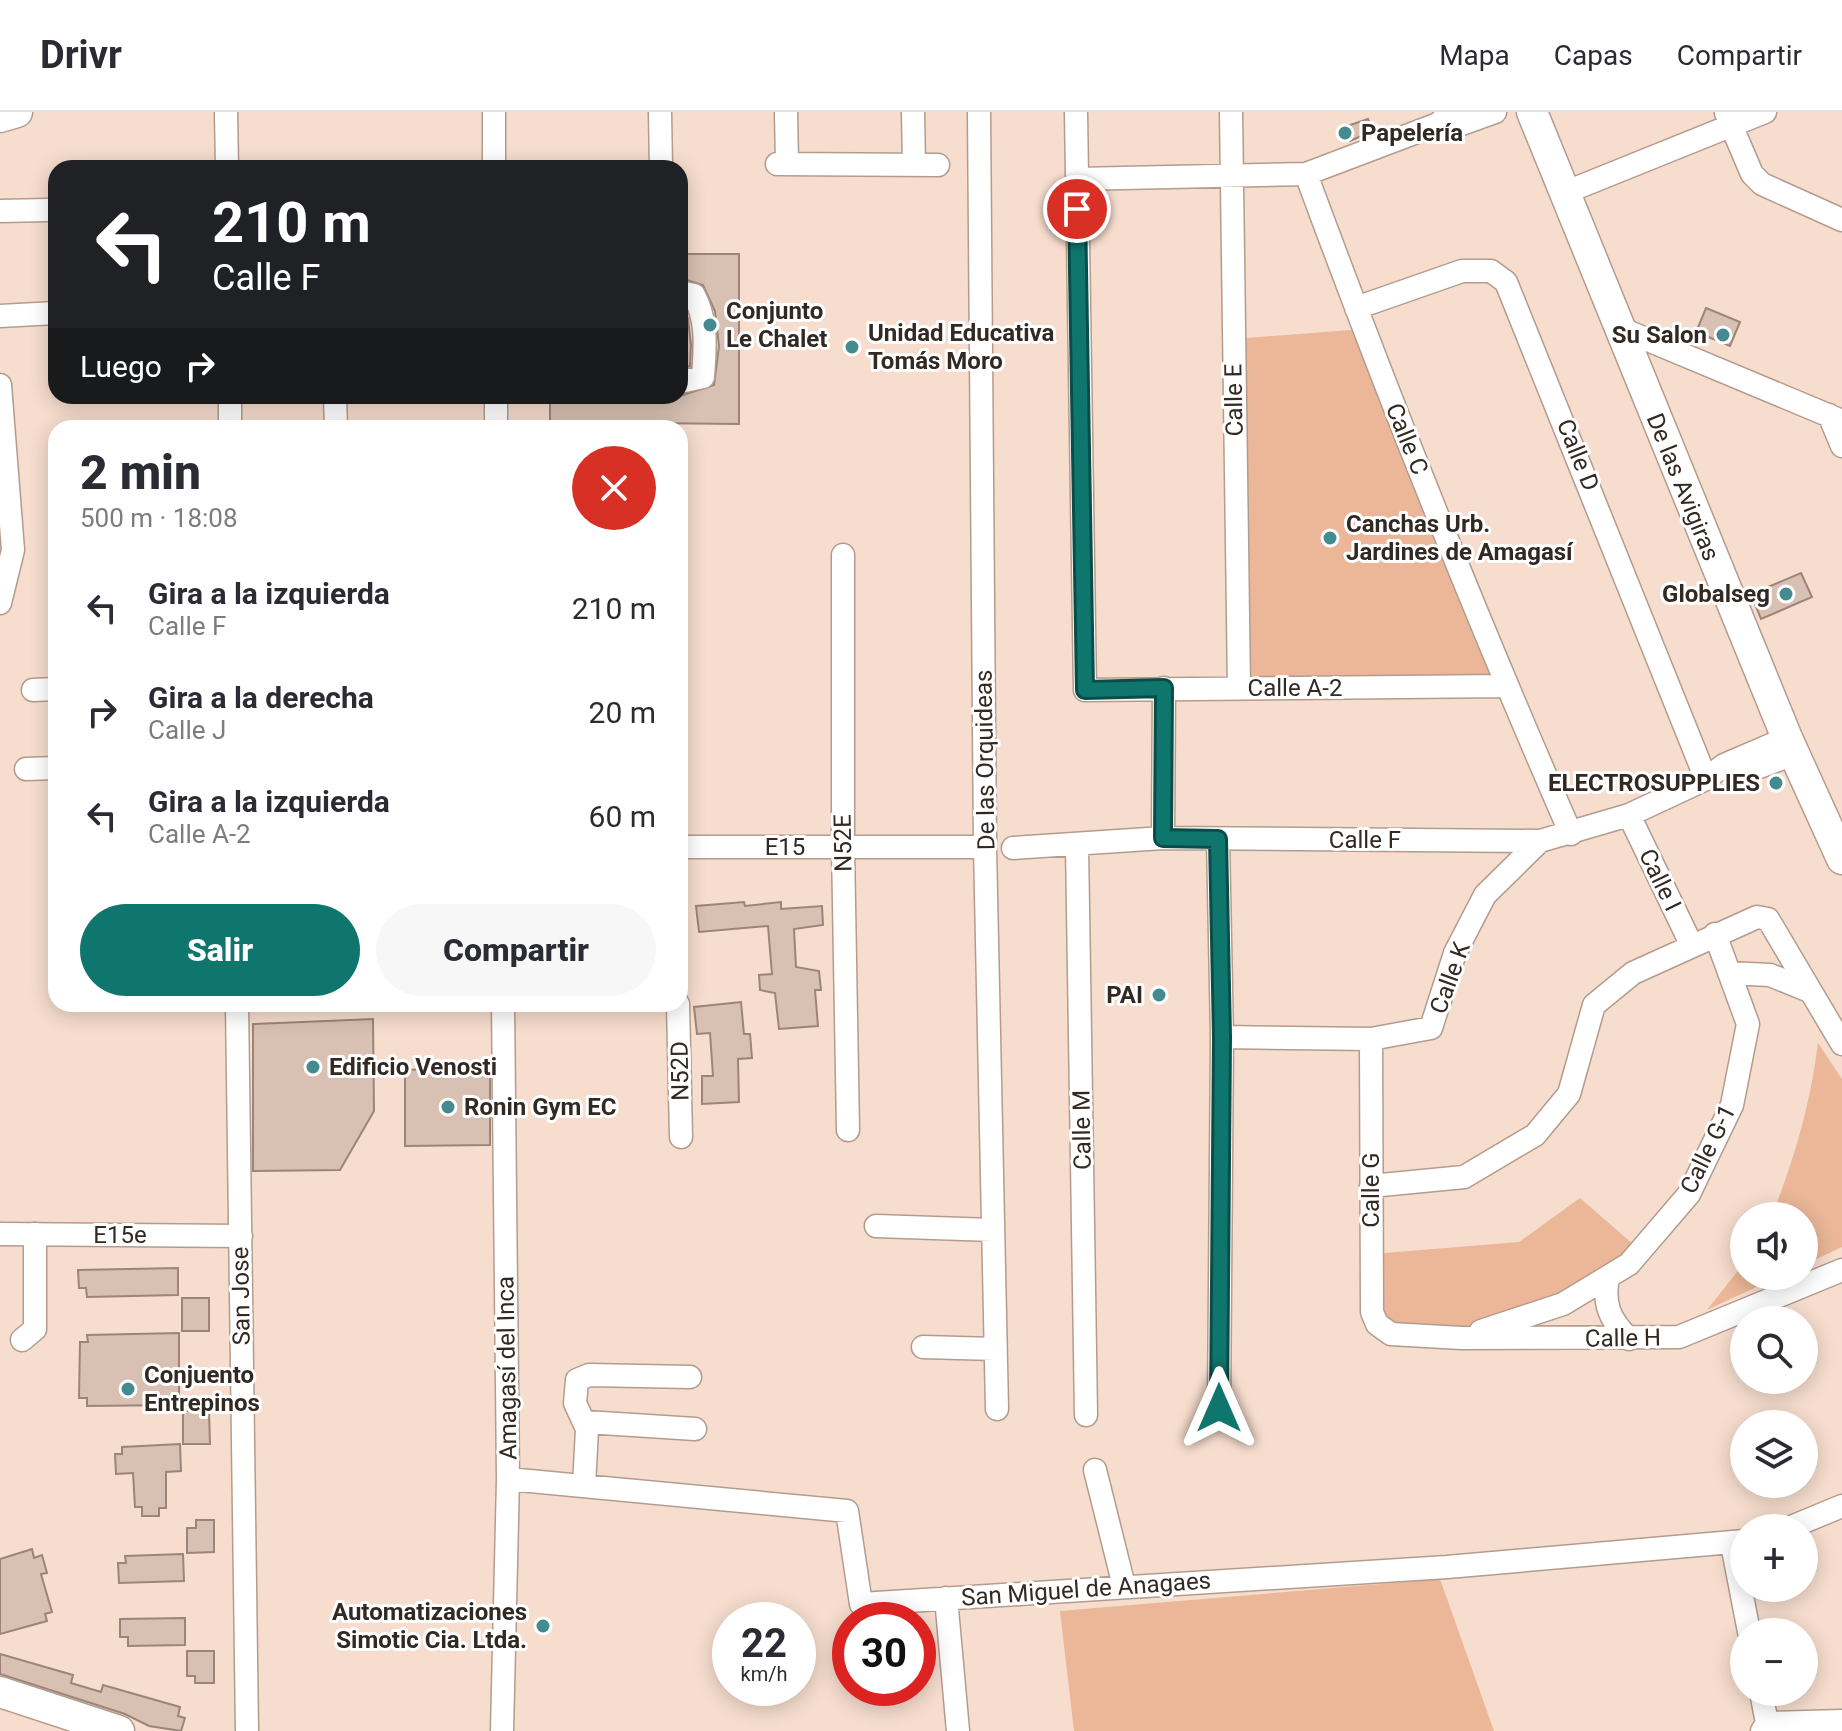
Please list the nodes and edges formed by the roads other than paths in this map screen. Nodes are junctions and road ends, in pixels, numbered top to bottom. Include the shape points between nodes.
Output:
1 (17, 112) edge
2 (226, 112) edge
3 (494, 112) edge
4 (660, 112) edge
5 (786, 112) edge
6 (913, 112) edge
7 (979, 112) edge
8 (1076, 112) edge
9 (1231, 112) edge
10 (1495, 112) edge
11 (1532, 112) edge
12 (1765, 112) edge
13 (1440, 116) edge
14 (0, 117) edge
15 (1729, 119) edge
16 (227, 160) edge
17 (494, 160) edge
18 (661, 160) edge
19 (914, 165) junction
20 (938, 165) dead end
21 (1306, 174) junction
22 (1232, 178) junction
23 (1077, 179) junction
24 (1564, 193) junction
25 (48, 210) dead end
26 (0, 211) edge
27 (1842, 220) edge
28 (688, 294) edge
29 (1356, 308) junction
30 (48, 313) edge
31 (0, 316) edge
32 (1617, 327) junction
33 (688, 380) edge
34 (0, 385) edge
35 (1835, 418) edge
36 (1842, 446) edge
37 (4, 490) edge
38 (843, 555) dead end
39 (0, 603) edge
40 (1506, 686) junction
41 (1164, 688) junction
42 (1239, 688) junction
43 (48, 689) edge
44 (33, 690) dead end
45 (1791, 746) junction
46 (48, 768) edge
47 (26, 769) dead end
48 (1706, 779) junction
49 (1629, 815) junction
50 (1571, 834) junction
51 (1163, 838) junction
52 (1218, 839) junction
53 (1540, 841) junction
54 (1077, 845) junction
55 (688, 847) edge
56 (843, 847) junction
57 (985, 847) junction
58 (1013, 848) dead end
59 (1842, 859) edge
60 (1715, 934) junction
61 (1691, 944) junction
62 (1729, 973) junction
63 (1807, 990) junction
64 (237, 1012) edge
65 (503, 1012) edge
66 (678, 1012) edge
67 (1222, 1037) junction
68 (1371, 1039) junction
69 (1842, 1044) edge
70 (848, 1130) dead end
71 (681, 1137) dead end
72 (1371, 1186) junction
73 (876, 1226) dead end
74 (992, 1230) junction
75 (0, 1234) edge
76 (35, 1234) junction
77 (241, 1236) junction
78 (1842, 1270) edge
79 (1608, 1277) junction
80 (1391, 1334) joint
81 (1461, 1338) junction
82 (1629, 1339) junction
83 (22, 1340) dead end
84 (923, 1347) dead end
85 (995, 1349) junction
86 (690, 1377) dead end
87 (1219, 1408) dead end
88 (997, 1409) dead end
89 (1086, 1415) dead end
90 (586, 1422) junction
91 (695, 1429) dead end
92 (1095, 1470) dead end
93 (508, 1479) junction
94 (584, 1486) junction
95 (1842, 1506) edge
96 (1818, 1516) edge
97 (1730, 1543) edge
98 (1124, 1586) junction
99 (946, 1598) junction
100 (0, 1692) edge
101 (1762, 1706) edge
102 (1842, 1721) edge
103 (1764, 1727) edge
104 (119, 1731) edge
105 (247, 1731) edge
106 (502, 1731) edge
107 (958, 1731) edge

1 - 14 street
2 - 16 street
3 - 17 street
4 - 18 street
5 - 19 street via 782,164
6 - 19 street
7 - 57 street, De las Orquideas
8 - 23 street
9 - 22 street, Calle E
10 - 13 street via 1459,125
11 - 24 street, De las Avigiras
12 - 15 street
13 - 21 street
15 - 24 street
15 - 27 street via 1752,174 1762,184
19 - 20 street
21 - 22 street
21 - 29 street, Calle C
22 - 23 street
22 - 42 street, Calle E
23 - 41 street, Calle A-2 via 1085,690
24 - 32 street, De las Avigiras
25 - 26 street
28 - 33 street via 694,295 703,314 705,340 703,377
29 - 40 street, Calle C
29 - 48 street, Calle D via 1462,271 1491,271 1506,282
30 - 31 street
32 - 35 street
32 - 45 street, De las Avigiras
34 - 37 street
35 - 36 street
37 - 39 street via 13,550
38 - 56 street, N52E
40 - 42 street, Calle A-2
40 - 50 street, Calle C
41 - 42 street, Calle A-2
41 - 51 street
43 - 44 street
45 - 48 street, Calle F via 1724,765
45 - 59 street, De las Avigiras
46 - 47 street
48 - 49 street, Calle F
49 - 50 street, Calle F
49 - 61 street, Calle I
50 - 53 street, Calle F
51 - 52 street, Calle F
51 - 54 street, Calle F
52 - 53 street, Calle F
52 - 67 street
53 - 68 street, Calle K via 1485,895 1455,953 1431,1028
54 - 58 street, Calle F
54 - 89 street, Calle M
55 - 56 street, E15
56 - 57 street, E15
56 - 70 street, N52E
57 - 74 street, De las Orquideas
60 - 61 street
60 - 62 street, Calle G-1
60 - 63 street via 1764,916
61 - 72 street via 1633,973 1594,1005 1569,1094 1535,1135 1464,1177
62 - 63 street via 1770,975
62 - 79 street, Calle G-1 via 1748,1024 1732,1105 1689,1194 1629,1264
63 - 69 street
64 - 77 street, San Jose
65 - 93 street, Amagasí del Inca
66 - 71 street, N52D
67 - 68 street, Calle K
67 - 87 street
68 - 72 street, Calle G
72 - 80 street, Calle G via 1372,1312 1377,1324
73 - 74 street
74 - 85 street, De las Orquideas
75 - 76 street, E15e
76 - 77 street, E15e
76 - 83 street via 35,1329
77 - 105 street, San Jose
78 - 82 street, Calle H via 1679,1337
79 - 81 street, Calle G-1 via 1563,1304
79 - 82 street via 1605,1296 1611,1321
80 - 81 street, Calle H
81 - 82 street, Calle H
84 - 85 street
85 - 88 street, De las Orquideas
86 - 90 street via 582,1376 574,1386 575,1403
90 - 91 street
90 - 94 street
92 - 98 street
93 - 94 street, San Miguel de Anagaes
93 - 106 street, Amagasí del Inca
94 - 99 street, San Miguel de Anagaes via 847,1511 861,1604
95 - 96 street
97 - 98 street, San Miguel de Anagaes via 1447,1567
98 - 99 street, San Miguel de Anagaes
99 - 107 street
100 - 104 street
101 - 103 street
102 - 103 street

